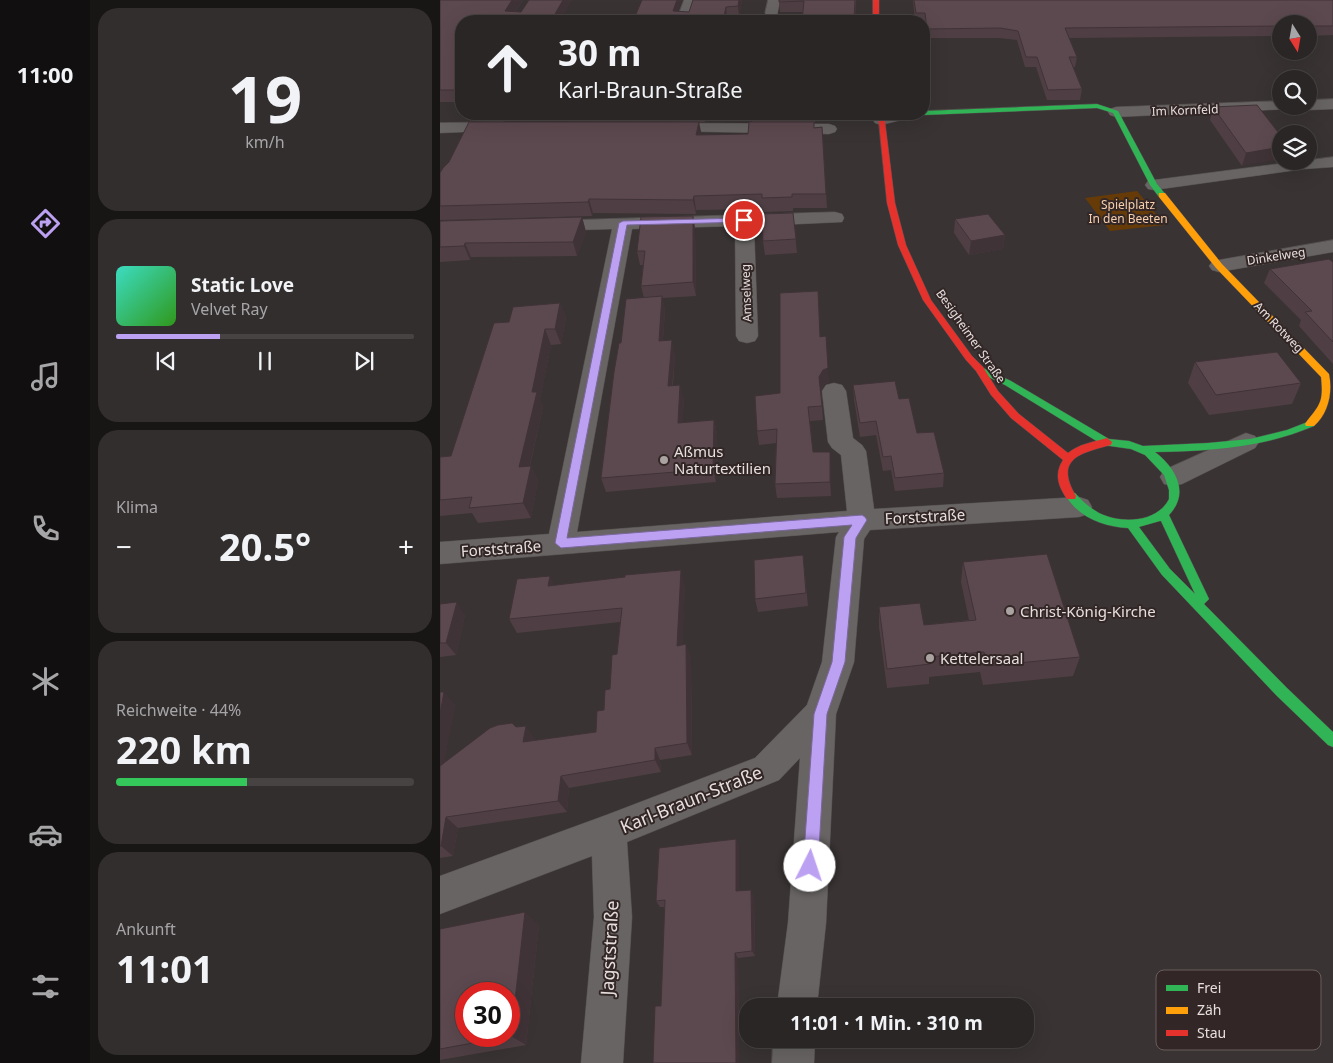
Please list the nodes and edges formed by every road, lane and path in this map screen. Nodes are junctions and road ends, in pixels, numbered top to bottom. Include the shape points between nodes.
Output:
1 (690, 0) edge
2 (876, 0) edge
3 (685, 15) edge
4 (876, 15) edge
5 (1333, 104) edge
6 (1317, 105) edge
7 (1272, 106) edge
8 (1116, 112) junction
9 (930, 113) edge
10 (455, 116) edge
11 (881, 120) edge
12 (652, 121) edge
13 (445, 127) edge
14 (517, 127) edge
15 (829, 129) dead end
16 (440, 142) edge
17 (1333, 162) edge
18 (1154, 185) junction
19 (835, 218) dead end
20 (744, 220) junction
21 (623, 223) junction
22 (527, 226) edge
23 (1333, 246) edge
24 (1219, 266) junction
25 (747, 336) dead end
26 (980, 369) junction
27 (1330, 375) edge
28 (834, 391) dead end
29 (1107, 442) junction
30 (1246, 442) junction
31 (1144, 450) junction
32 (1067, 458) junction
33 (1173, 477) junction
34 (1062, 484) junction
35 (1079, 507) junction
36 (988, 513) junction
37 (1163, 514) junction
38 (862, 520) junction
39 (1131, 524) junction
40 (561, 543) junction
41 (440, 553) edge
42 (1214, 621) junction
43 (820, 714) junction
44 (1333, 742) edge
45 (609, 832) junction
46 (440, 895) edge
47 (798, 998) edge
48 (794, 1048) edge
49 (602, 1063) edge
50 (793, 1063) edge

1 - 3 street
2 - 4 main road
5 - 6 street
7 - 8 street, Im Kornfeld
8 - 9 main road via 1097,106
8 - 18 main road, Am Rotweg
10 - 13 street
11 - 26 main road, Besigheimer Straße via 888,188 902,245 927,300
12 - 15 street
13 - 14 street
13 - 16 street
17 - 18 street
18 - 24 main road, Am Rotweg
19 - 20 street
20 - 21 street
20 - 25 street, Amselweg
21 - 22 street
21 - 40 street
23 - 24 street, Dinkelweg
24 - 27 main road, Am Rotweg
26 - 29 main road
26 - 32 main road, Besigheimer Straße via 994,393 1015,416
27 - 30 main road, Am Rotweg via 1326,404 1318,418 1281,435
28 - 38 street via 841,442 853,450
29 - 31 main road via 1125,443
29 - 32 main road via 1077,449
30 - 31 main road, Am Rotweg
30 - 33 street, Am Rotweg
31 - 33 main road via 1162,462
32 - 34 main road via 1061,475
33 - 37 main road via 1175,497
34 - 35 main road
34 - 36 street, Forststraße
35 - 36 street, Forststraße
35 - 39 main road via 1103,520
36 - 38 street, Forststraße
37 - 39 main road
37 - 42 main road
38 - 40 street, Forststraße
38 - 43 street, Karl-Braun-Straße via 850,537 838,662
39 - 42 main road via 1166,572
40 - 41 street, Forststraße
42 - 44 main road
43 - 45 street, Karl-Braun-Straße via 768,769
43 - 47 street via 807,923
45 - 46 street, Karl-Braun-Straße
45 - 49 street, Jagststraße via 613,917
48 - 50 street

